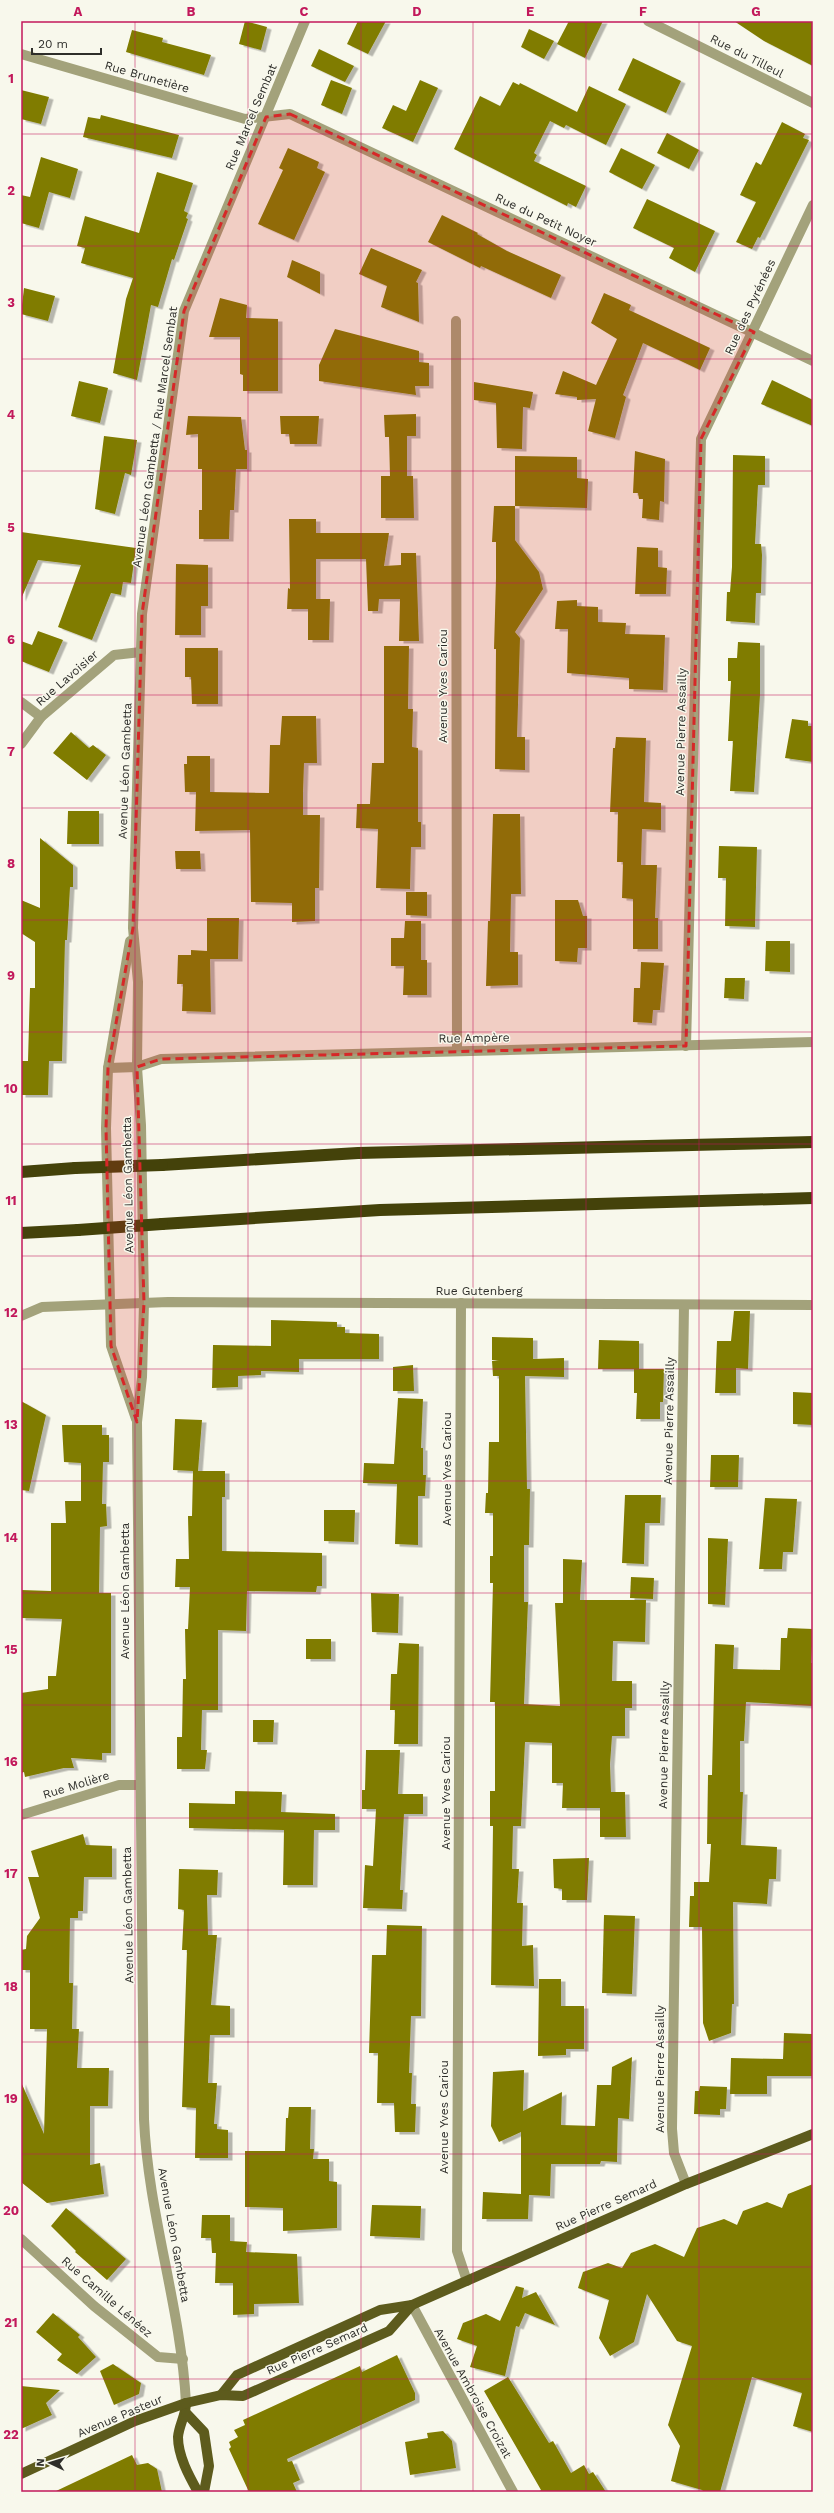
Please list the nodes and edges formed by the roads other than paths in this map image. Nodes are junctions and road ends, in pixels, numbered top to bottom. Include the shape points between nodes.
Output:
1 (305, 21) edge
2 (648, 21) edge
3 (21, 54) edge
4 (813, 103) edge
5 (266, 117) junction
6 (813, 205) edge
7 (220, 222) joint
8 (456, 320) dead end
9 (754, 332) junction
10 (813, 361) edge
11 (709, 420) joint
12 (142, 614) joint
13 (142, 652) junction
14 (21, 702) edge
15 (41, 717) junction
16 (21, 744) edge
17 (132, 928) junction
18 (813, 1042) edge
19 (686, 1046) junction
20 (456, 1051) junction
21 (137, 1067) junction
22 (108, 1068) junction
23 (813, 1142) edge
24 (21, 1172) edge
25 (813, 1198) edge
26 (21, 1233) edge
27 (144, 1303) junction
28 (461, 1303) junction
29 (108, 1305) junction
30 (684, 1305) junction
31 (813, 1306) edge
32 (21, 1316) edge
33 (137, 1422) junction
34 (140, 1785) junction
35 (21, 1815) edge
36 (813, 2134) edge
37 (686, 2184) junction
38 (21, 2239) edge
39 (467, 2281) junction
40 (412, 2305) junction
41 (183, 2359) junction
42 (221, 2395) junction
43 (186, 2408) junction
44 (21, 2474) edge
45 (198, 2492) edge
46 (204, 2492) edge
47 (513, 2492) edge

1 - 5 street, Rue Marcel Sembat
2 - 4 street, Rue du Tilleul
3 - 5 street, Rue Brunetière via 244,119
5 - 7 street, Rue Marcel Sembat
5 - 9 street, Rue du Petit Noyer via 290,114
6 - 9 street, Rue des Pyrénées
7 - 12 street, Avenue Léon Gambetta / Rue Marcel Sembat via 184,311
8 - 20 street, Avenue Yves Cariou
9 - 10 street, Rue du Petit Noyer
9 - 11 street, Rue des Pyrénées
11 - 19 street, Avenue Pierre Assailly via 701,439
12 - 13 street, Avenue Léon Gambetta
13 - 15 street, Rue Lavoisier via 114,655
13 - 17 street, Avenue Léon Gambetta
14 - 15 street
15 - 16 street, Rue Lavoisier
17 - 21 street, Avenue Léon Gambetta via 138,982
17 - 22 street, Avenue Léon Gambetta
18 - 19 street, Rue Ampère
19 - 20 street, Rue Ampère
20 - 21 street, Rue Ampère via 161,1060
21 - 22 street
21 - 27 street, Avenue Léon Gambetta via 141,1125
22 - 29 street, Avenue Léon Gambetta
23 - 24 highway, bridge via 358,1153
25 - 26 highway, bridge via 380,1210
27 - 28 street, Rue Gutenberg
27 - 29 street
27 - 33 street, Avenue Léon Gambetta via 142,1377
28 - 30 street, Rue Gutenberg
28 - 39 street, Avenue Yves Cariou via 456,2251
29 - 32 street via 42,1307
29 - 33 street, Avenue Léon Gambetta via 111,1346
30 - 31 street, Rue Gutenberg
30 - 37 street, Avenue Pierre Assailly via 672,2129 674,2153
33 - 34 street, Avenue Léon Gambetta
34 - 35 street, Rue Molière via 119,1785
34 - 41 street, Avenue Léon Gambetta via 145,2143
36 - 37 main road, Rue Pierre Semard
37 - 39 main road, Rue Pierre Semard
38 - 41 street, Rue Camille Lénéez via 94,2306 158,2357
39 - 40 main road, Rue Pierre Semard
40 - 42 main road, Rue Pierre Semard via 380,2310 250,2368 237,2375
40 - 42 main road, Rue Pierre Semard via 389,2331 243,2396
40 - 47 street, Avenue Ambroise Croizat
41 - 43 street, Avenue Léon Gambetta
42 - 43 main road, Rue Pierre Semard
43 - 44 main road, Avenue Pasteur via 135,2421
43 - 45 main road via 178,2436 186,2470
43 - 46 main road via 204,2432 209,2466

